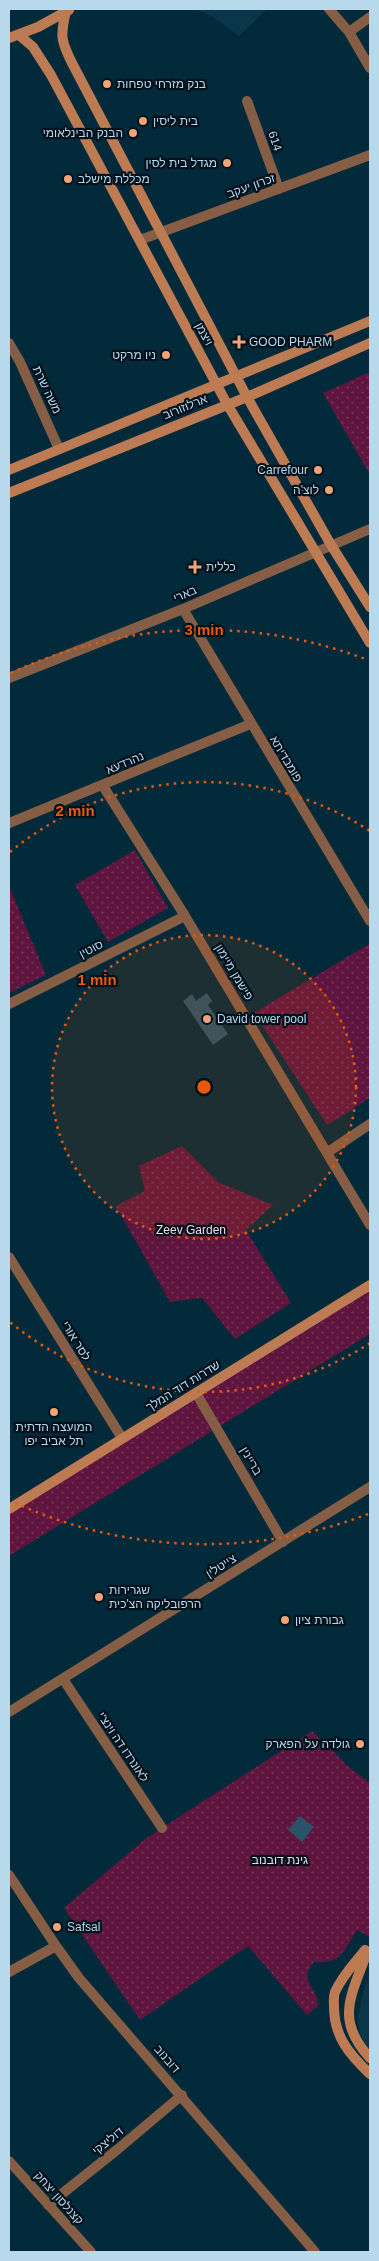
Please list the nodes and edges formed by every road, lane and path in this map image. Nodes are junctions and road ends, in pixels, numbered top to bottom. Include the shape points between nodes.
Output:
1 (329, 9) edge
2 (68, 10) edge
3 (370, 17) edge
4 (349, 32) junction
5 (14, 36) edge
6 (370, 68) edge
7 (248, 101) dead end
8 (370, 156) edge
9 (279, 189) junction
10 (161, 233) junction
11 (140, 240) junction
12 (370, 321) edge
13 (9, 343) edge
14 (370, 343) edge
15 (237, 377) junction
16 (216, 384) junction
17 (246, 397) junction
18 (227, 404) junction
19 (59, 449) junction
20 (9, 470) edge
21 (9, 493) edge
22 (370, 529) edge
23 (331, 545) junction
24 (314, 552) junction
25 (370, 607) edge
26 (183, 609) junction
27 (370, 643) edge
28 (9, 678) edge
29 (250, 724) junction
30 (103, 786) junction
31 (9, 823) edge
32 (185, 916) junction
33 (370, 921) edge
34 (9, 1004) edge
35 (370, 1124) edge
36 (328, 1152) junction
37 (370, 1226) edge
38 (9, 1257) edge
39 (370, 1286) edge
40 (196, 1393) junction
41 (122, 1438) junction
42 (370, 1487) edge
43 (9, 1509) edge
44 (283, 1542) junction
45 (63, 1679) junction
46 (9, 1712) edge
47 (162, 1828) dead end
48 (9, 1875) edge
49 (56, 1946) junction
50 (9, 1972) edge
51 (370, 2058) edge
52 (370, 2074) edge
53 (182, 2095) junction
54 (9, 2162) edge
55 (48, 2205) junction
56 (91, 2252) edge
57 (315, 2252) edge

1 - 4 street
2 - 5 street
2 - 10 street, ויצמן via 61,31 64,46
3 - 4 street
4 - 6 street
5 - 11 street, ויצמן via 33,48 51,75
7 - 9 street, 614
8 - 9 street, זכרון יעקב
9 - 10 street, זכרון יעקב
10 - 11 street, זכרון יעקב
10 - 15 street, ויצמן
11 - 16 street, ויצמן
12 - 15 street, ארלוזורוב
13 - 19 street, משה שרת
14 - 17 street, ארלוזורוב
15 - 16 street, ארלוזורוב
15 - 17 street, ויצמן
16 - 18 street, ויצמן
16 - 19 street, ארלוזורוב
17 - 18 street, ארלוזורוב
17 - 23 street, ויצמן
18 - 21 street, ארלוזורוב
18 - 24 street, ויצמן
19 - 20 street, ארלוזורוב
22 - 23 street, בארי
23 - 24 street, בארי
23 - 25 street, ויצמן
24 - 26 street, בארי
24 - 27 street, ויצמן
26 - 28 street, בארי
26 - 29 street, פומבדיתא
29 - 30 street, נהרדעא
29 - 33 street, פומבדיתא
30 - 31 street, נהרדעא
30 - 32 street, פישמן מיימון
32 - 34 street, סוטין
32 - 36 street, פישמן מיימון
35 - 36 street
36 - 37 street, פישמן מיימון
38 - 41 street, לסר אורי
39 - 40 street, שדרות דוד המלך
40 - 41 street, שדרות דוד המלך
40 - 44 street, בריינין
41 - 43 street, שדרות דוד המלך
42 - 44 street, צייטלין
44 - 45 street, צייטלין
45 - 46 street, צייטלין
45 - 47 street, לאונרדו דה וינצ'י
48 - 49 street, דובנוב
49 - 50 street
49 - 53 street, דובנוב via 79,1978
51 - 52 street via 351,2026 349,1998 366,1951 345,1973 334,1994 334,2014 338,2032 350,2055
53 - 55 street, דוליצקי
53 - 57 street, דובנוב
54 - 55 street, קצנלסון יצחק
55 - 56 street, קצנלסון יצחק

